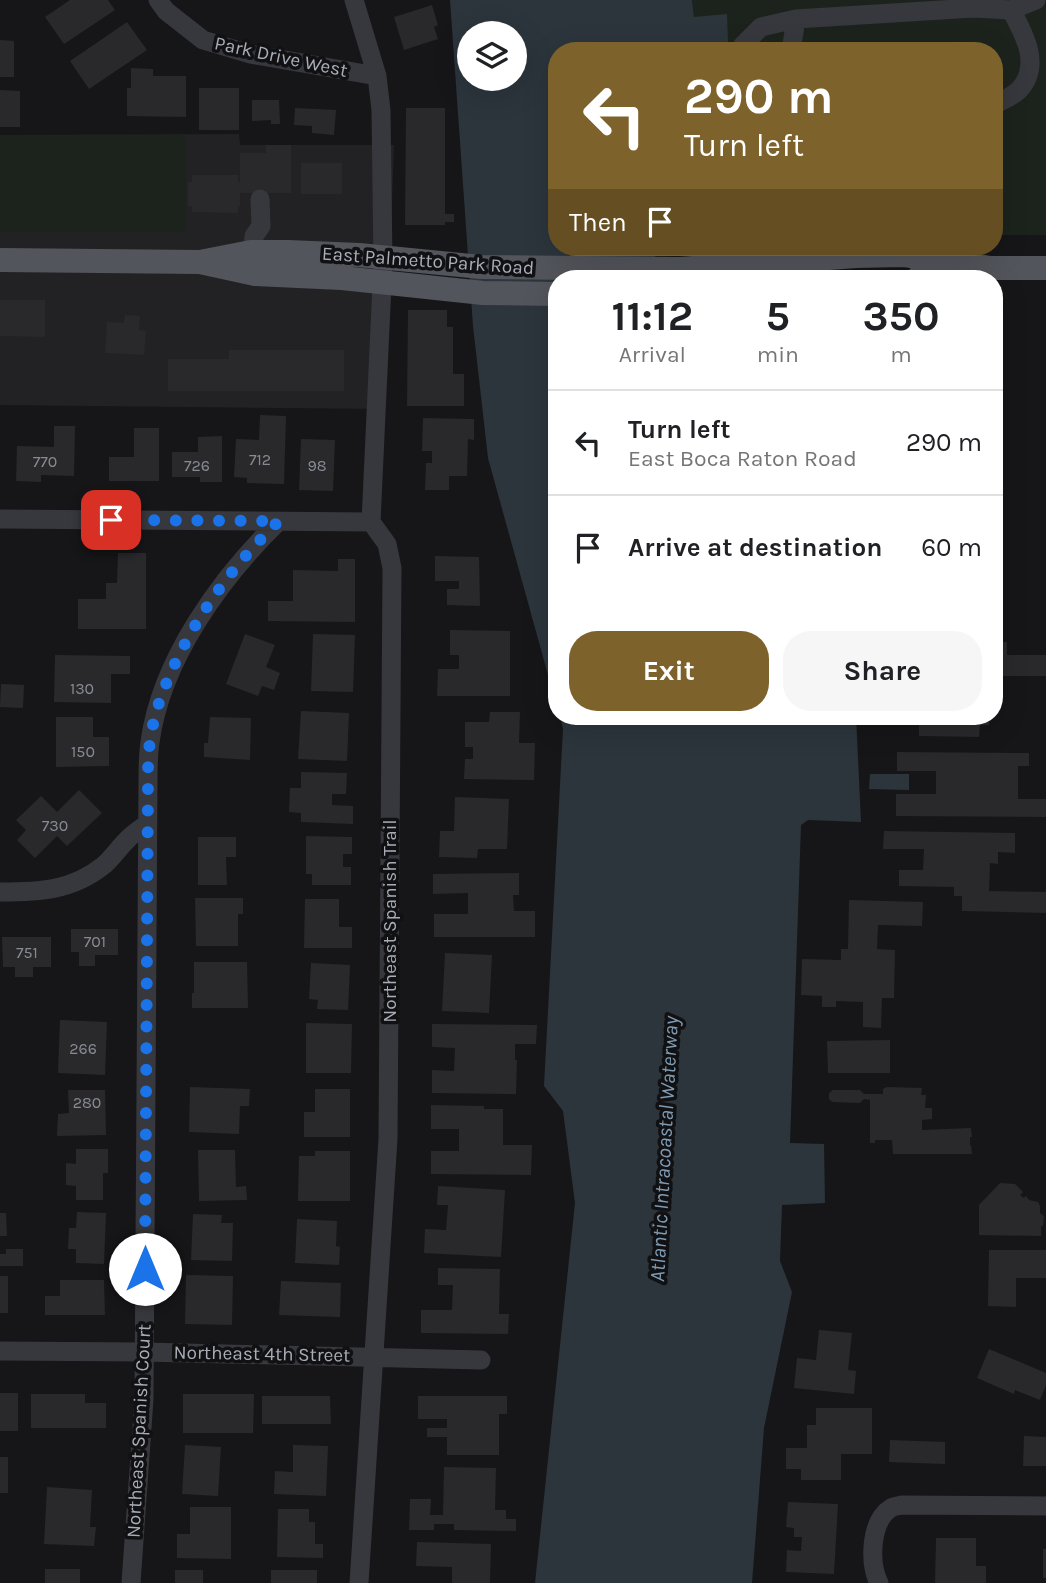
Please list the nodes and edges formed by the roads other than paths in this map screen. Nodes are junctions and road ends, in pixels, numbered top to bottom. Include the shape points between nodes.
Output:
1 (158, 0) edge
2 (354, 0) edge
3 (1035, 0) edge
4 (1011, 10) junction
5 (796, 19) junction
6 (746, 42) edge
7 (792, 42) edge
8 (377, 76) junction
9 (1003, 100) edge
10 (261, 199) dead end
11 (253, 252) junction
12 (856, 256) edge
13 (910, 256) edge
14 (0, 260) edge
15 (200, 262) junction
16 (359, 267) junction
17 (991, 268) junction
18 (1046, 268) edge
19 (976, 270) edge
20 (548, 294) edge
21 (0, 519) edge
22 (279, 521) junction
23 (371, 522) junction
24 (148, 824) junction
25 (0, 892) edge
26 (0, 1351) edge
27 (144, 1352) junction
28 (374, 1356) junction
29 (481, 1360) dead end
30 (1046, 1506) edge
31 (131, 1583) edge
32 (359, 1583) edge
33 (879, 1583) edge

1 - 8 street, Park Drive West via 203,40 250,54
2 - 8 street
3 - 4 street
4 - 5 street via 973,8
4 - 9 street via 1031,55 1028,76 1017,92
5 - 6 street via 761,27
5 - 7 street
8 - 23 street via 383,263
10 - 11 street via 261,226 254,236
11 - 15 main road, East Palmetto Park Road
11 - 16 main road, East Palmetto Park Road via 324,253
12 - 16 main road, East Palmetto Park Road via 680,269
13 - 17 main road, East Palmetto Park Road
14 - 15 main road, East Palmetto Park Road
15 - 16 main road, East Palmetto Park Road via 254,275
16 - 20 main road, East Palmetto Park Road via 483,292
17 - 18 main road, East Palmetto Park Road
17 - 19 main road, East Palmetto Park Road
21 - 22 street
22 - 23 street
22 - 24 street, Northeast Spanish Court via 231,572 205,608 166,685 150,741
23 - 28 street, Northeast Spanish Trail via 387,544 392,568 388,1139
24 - 25 street via 104,864 75,882 43,891
24 - 27 street, Northeast Spanish Court
26 - 27 street, Northeast 4th Street
27 - 28 street, Northeast 4th Street
27 - 31 street, Northeast Spanish Court
28 - 29 street, Northeast 4th Street
28 - 32 street, Northeast Spanish Trail
30 - 33 street via 902,1505 890,1509 874,1535

